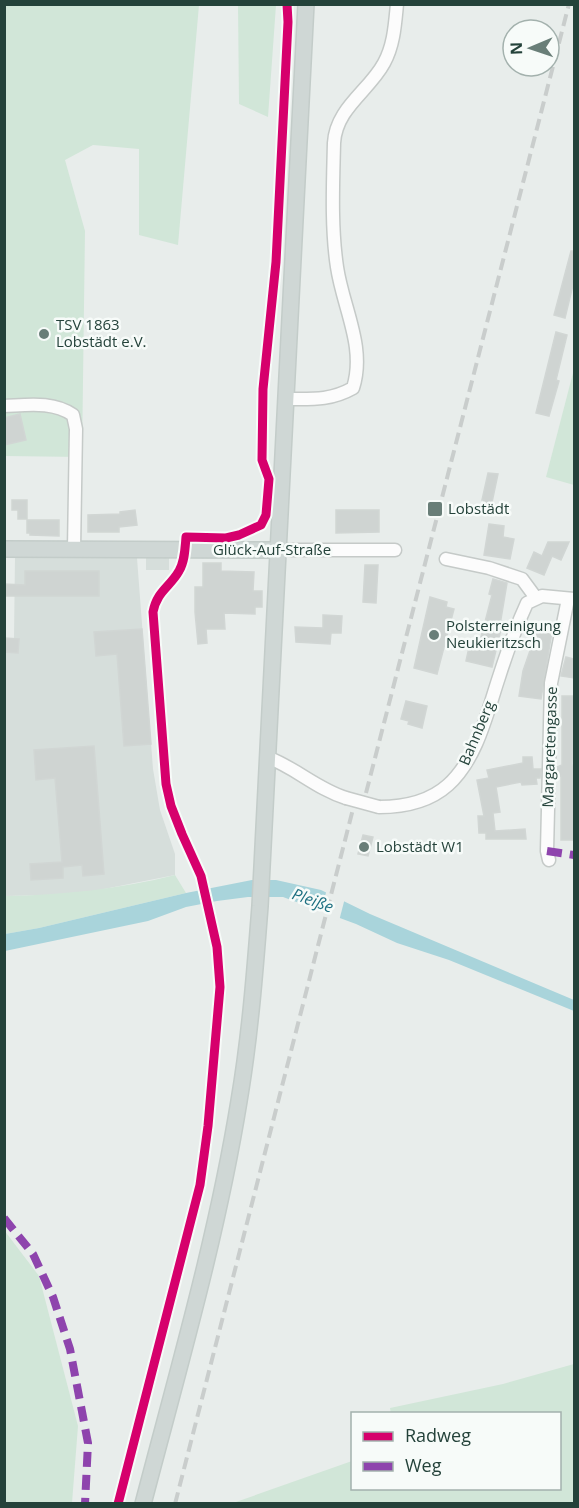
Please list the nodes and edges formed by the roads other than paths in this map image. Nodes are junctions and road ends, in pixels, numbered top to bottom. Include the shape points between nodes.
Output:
1 (306, 4) edge
2 (397, 4) edge
3 (285, 399) junction
4 (4, 406) edge
5 (4, 549) edge
6 (74, 549) junction
7 (278, 550) junction
8 (395, 550) dead end
9 (446, 558) dead end
10 (536, 598) junction
11 (571, 599) edge
12 (267, 757) junction
13 (549, 860) dead end
14 (143, 1503) edge

1 - 3 main road
2 - 3 street via 393,38 384,63 347,109 334,140 337,268 358,354 358,373 353,388 340,396
3 - 7 main road
4 - 6 street via 51,405 73,415
5 - 6 main road, Glück-Auf-Straße
6 - 7 main road, Glück-Auf-Straße
7 - 8 street, Glück-Auf-Straße
7 - 12 main road
9 - 10 street via 522,579
10 - 11 street
10 - 12 street, Bahnberg, bridge via 527,603 522,614 462,770 447,786 397,807 379,807 329,793
11 - 13 street, Margaretengasse via 550,702
12 - 14 main road via 252,1006 237,1112 216,1220

